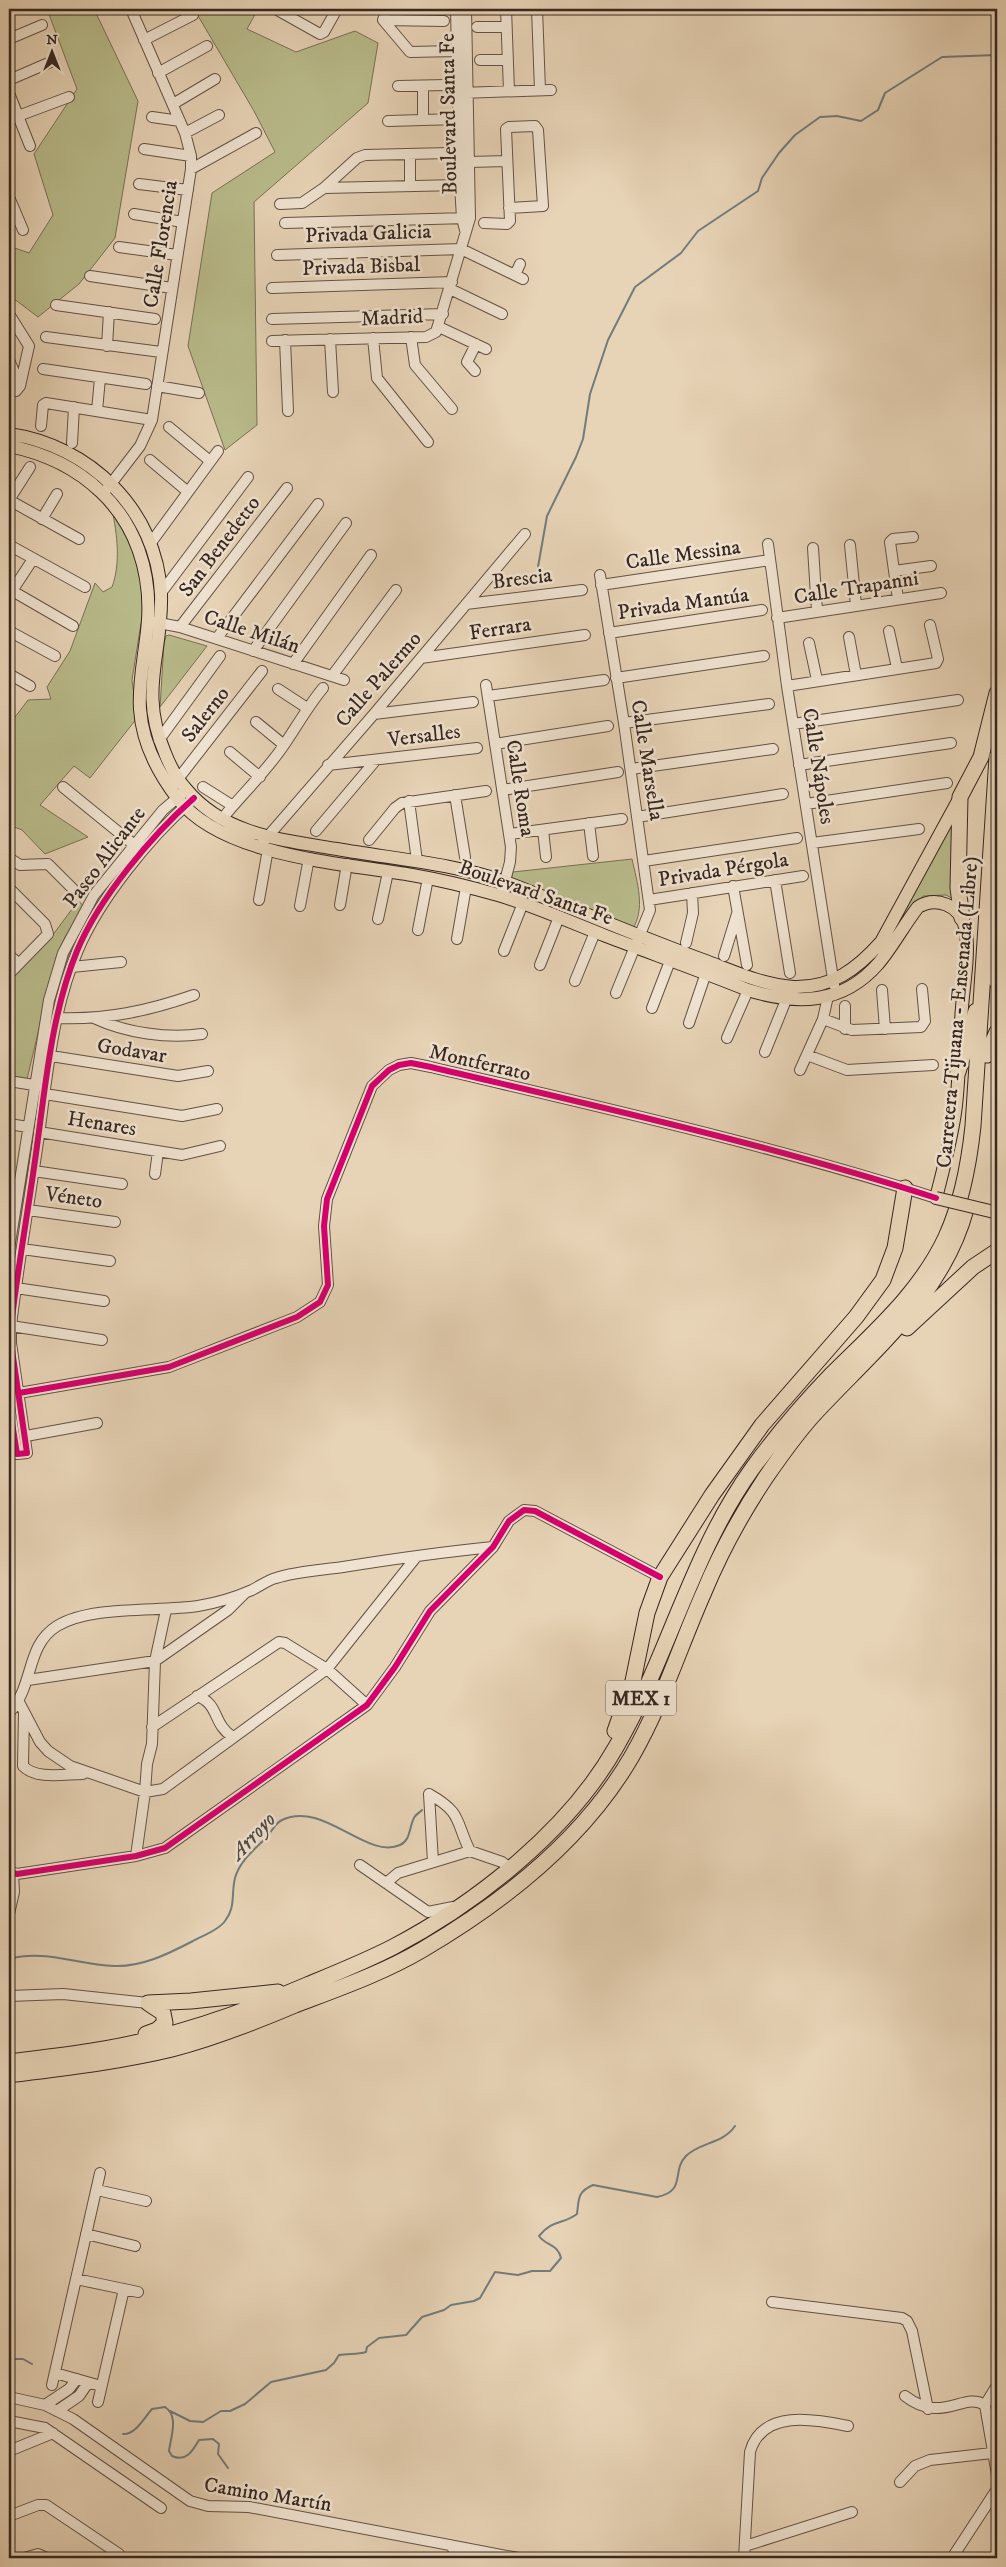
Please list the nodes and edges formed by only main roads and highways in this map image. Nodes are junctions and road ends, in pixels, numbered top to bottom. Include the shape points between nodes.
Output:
1 (14, 434) edge
2 (9, 447) edge
3 (154, 622) junction
4 (997, 693) edge
5 (997, 757) edge
6 (960, 797) junction
7 (186, 798) junction
8 (264, 845) junction
9 (997, 887) edge
10 (962, 918) junction
11 (890, 938) junction
12 (636, 941) junction
13 (995, 977) edge
14 (983, 988) junction
15 (832, 990) junction
16 (997, 1032) edge
17 (987, 1055) junction
18 (958, 1072) junction
19 (905, 1188) road end
20 (996, 1212) edge
21 (997, 1251) edge
22 (878, 1349) junction
23 (598, 1775) junction
24 (297, 1989) junction
25 (116, 2047) junction
26 (9, 2062) edge
27 (9, 2075) edge

1 - 3 main road, Boulevard Santa Fe via 46,442 71,454 110,483 132,508 150,544 161,593
2 - 3 main road, Boulevard Santa Fe via 56,460 83,476 125,520 136,542
3 - 7 main road, Boulevard Santa Fe via 152,716 159,740
3 - 7 main road, Boulevard Santa Fe via 140,694 142,723 156,764
4 - 6 highway via 982,757
5 - 14 highway, Carretera Tijuana - Ensenada (Libre) / MEX 1
6 - 10 highway via 958,888
6 - 11 main road, Boulevard Santa Fe
7 - 8 main road, Boulevard Santa Fe
7 - 8 main road, Boulevard Santa Fe via 215,829
8 - 12 main road, Boulevard Santa Fe via 308,858 466,887 560,916 595,932
8 - 12 main road, Boulevard Santa Fe via 417,861 504,882
9 - 13 highway, Carretera Tijuana - Ensenada (Libre) / MEX 1
10 - 11 main road, Boulevard Santa Fe via 948,904 927,902 918,907
10 - 18 main road via 966,944
11 - 15 main road, Boulevard Santa Fe
12 - 15 main road, Boulevard Santa Fe via 763,982
12 - 15 main road, Boulevard Santa Fe via 670,961 748,990 786,1000 809,1000
13 - 17 highway, Carretera Tijuana - Ensenada (Libre) / MEX 1
14 - 18 highway
14 - 23 highway, Carretera Tijuana - Ensenada (Libre) / MEX 1 via 968,1167 944,1241 906,1298 786,1424 748,1475 698,1564 642,1698
16 - 17 highway
17 - 22 highway, Carretera Tijuana - Ensenada (Libre) / MEX 1 via 976,1169 961,1229 926,1293
18 - 20 main road, bridge via 955,1112 936,1198
19 - 23 highway via 893,1258 883,1280 856,1317 762,1425 712,1495 660,1577 647,1613 633,1681
21 - 22 highway via 973,1266 891,1343
22 - 27 highway, Carretera Tijuana - Ensenada (Libre) / MEX 1 via 814,1414 766,1477 724,1549 632,1756 590,1815 535,1870 421,1951 261,2019 214,2037 142,2056
23 - 24 highway, Carretera Tijuana - Ensenada (Libre) / MEX 1 via 553,1829 510,1868 461,1904 394,1947
24 - 25 highway, Carretera Tijuana - Ensenada (Libre) / MEX 1 via 213,2022
24 - 25 highway via 148,2003 162,2013 165,2018 163,2026
25 - 26 highway, Carretera Tijuana - Ensenada (Libre) / MEX 1

